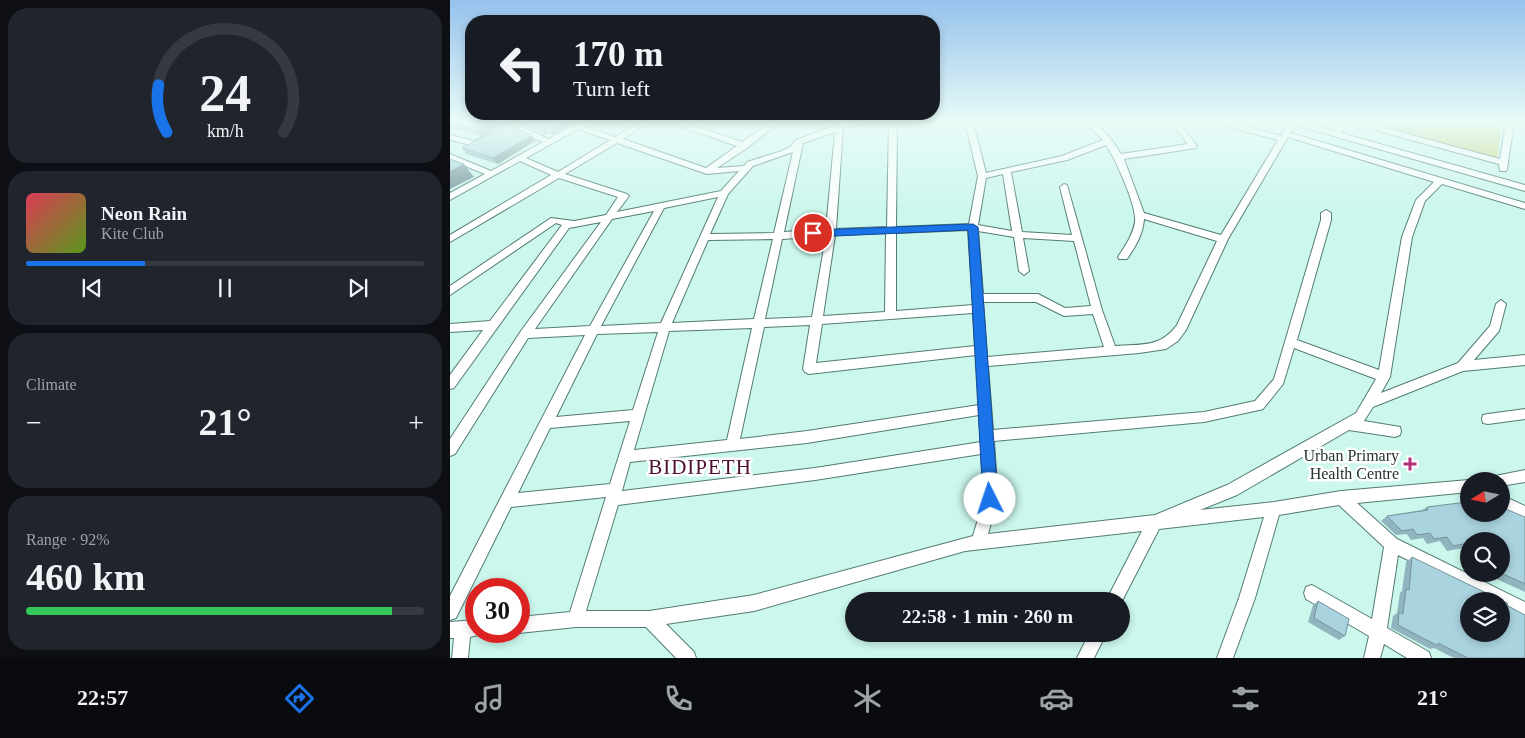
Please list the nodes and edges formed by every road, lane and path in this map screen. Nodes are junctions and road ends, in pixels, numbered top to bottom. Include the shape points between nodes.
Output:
1 (530, 153) edge
2 (594, 153) edge
3 (653, 153) edge
4 (734, 153) edge
5 (786, 153) edge
6 (797, 153) edge
7 (838, 153) edge
8 (892, 153) edge
9 (976, 153) edge
10 (1078, 153) edge
11 (1116, 153) edge
12 (1152, 153) edge
13 (1274, 153) edge
14 (1340, 153) edge
15 (1402, 153) edge
16 (1467, 153) edge
17 (1506, 153) edge
18 (450, 157) edge
19 (520, 158) junction
20 (1119, 158) junction
21 (1504, 163) junction
22 (745, 168) junction
23 (707, 171) junction
24 (1007, 172) junction
25 (492, 174) junction
26 (558, 175) junction
27 (982, 176) junction
28 (1440, 181) junction
29 (1501, 181) junction
30 (1064, 187) dead end
31 (1525, 188) edge
32 (724, 193) junction
33 (450, 197) edge
34 (1497, 198) junction
35 (661, 206) junction
36 (1525, 206) edge
37 (1326, 213) dead end
38 (1140, 215) junction
39 (608, 217) junction
40 (573, 224) junction
41 (973, 227) junction
42 (891, 231) junction
43 (831, 232) junction
44 (1018, 235) junction
45 (778, 236) junction
46 (704, 237) junction
47 (1078, 238) junction
48 (450, 239) edge
49 (1222, 239) junction
50 (1123, 256) dead end
51 (1024, 271) dead end
52 (451, 289) edge
53 (977, 303) junction
54 (1501, 304) dead end
55 (1097, 310) junction
56 (890, 316) junction
57 (816, 322) junction
58 (494, 325) junction
59 (757, 325) junction
60 (665, 326) junction
61 (450, 328) edge
62 (594, 329) junction
63 (525, 334) junction
64 (1291, 342) junction
65 (1111, 352) junction
66 (980, 356) junction
67 (1525, 360) edge
68 (1462, 366) junction
69 (1384, 377) junction
70 (450, 384) edge
71 (1369, 402) junction
72 (984, 409) junction
73 (1525, 414) edge
74 (638, 415) junction
75 (1488, 419) dead end
76 (546, 423) junction
77 (1348, 424) junction
78 (1395, 431) dead end
79 (986, 442) junction
80 (732, 445) junction
81 (450, 450) edge
82 (626, 456) junction
83 (1525, 476) edge
84 (1510, 478) edge
85 (1460, 487) edge
86 (614, 495) junction
87 (1341, 498) junction
88 (507, 501) junction
89 (1510, 506) edge
90 (1274, 509) junction
91 (1525, 513) edge
92 (1154, 523) junction
93 (978, 543) junction
94 (1392, 544) junction
95 (1119, 592) edge
96 (1312, 594) dead end
97 (1525, 610) edge
98 (450, 612) edge
99 (576, 619) junction
100 (649, 619) junction
101 (530, 624) edge
102 (463, 629) edge
103 (1378, 633) junction
104 (1094, 642) edge
105 (460, 658) edge
106 (688, 658) edge
107 (1085, 658) edge
108 (1225, 658) edge
109 (1372, 658) edge
110 (1423, 658) edge

1 - 19 street
2 - 26 street
3 - 23 street
4 - 23 street
5 - 22 street via 755,161
6 - 45 street
7 - 43 street
8 - 42 street
9 - 27 street
10 - 24 street
11 - 20 street
12 - 20 street
13 - 49 street
14 - 28 street
15 - 29 street
16 - 21 street
17 - 21 street
18 - 25 street
19 - 25 street
19 - 26 street
20 - 38 street
21 - 29 street
22 - 23 street
22 - 32 street
24 - 27 street
24 - 44 street
25 - 33 street
26 - 39 street via 624,196
26 - 48 street
27 - 41 street
28 - 34 street
28 - 69 street via 1422,200 1407,237
29 - 31 street
29 - 34 street
30 - 47 street
32 - 35 street
32 - 46 street
34 - 36 street
35 - 39 street
35 - 62 street
37 - 64 street
38 - 49 street
38 - 50 street via 1134,242
39 - 40 street
39 - 63 street
40 - 52 street via 554,220
40 - 58 street via 566,226
41 - 42 street
41 - 44 street
41 - 53 street
42 - 43 street
42 - 56 street
43 - 45 street
43 - 57 street
44 - 47 street
44 - 51 street
45 - 46 street
45 - 59 street
46 - 60 street
47 - 55 street
49 - 65 street via 1190,311 1174,338 1162,346
53 - 55 street via 1038,298 1064,312
53 - 56 street
53 - 66 street
54 - 68 street via 1495,328
55 - 65 street
56 - 57 street
57 - 59 street
57 - 66 street via 809,368
58 - 61 street
58 - 70 street
59 - 60 street
59 - 80 street
60 - 62 street
60 - 74 street
62 - 63 street
62 - 76 street
63 - 81 street
64 - 69 street
64 - 79 street via 1280,381 1259,405 1204,417
65 - 66 street
66 - 72 street
67 - 68 street
68 - 71 street
69 - 71 street
71 - 77 street via 1360,417
72 - 79 street
72 - 80 street via 807,437
73 - 75 street
74 - 76 street
74 - 82 street
76 - 88 street
77 - 78 street
77 - 92 street via 1232,490
79 - 86 street via 815,474
79 - 93 street via 990,499
80 - 82 street
82 - 86 street
83 - 84 street
85 - 87 street
86 - 88 street
86 - 99 street
87 - 90 street
87 - 94 street
88 - 98 street
89 - 91 street
90 - 92 street
90 - 108 street
92 - 93 street
92 - 95 street
93 - 100 street via 754,603
94 - 97 street
94 - 103 street
96 - 103 street
99 - 100 street
99 - 101 street
100 - 106 street
102 - 105 street
103 - 109 street
103 - 110 street
104 - 107 street

